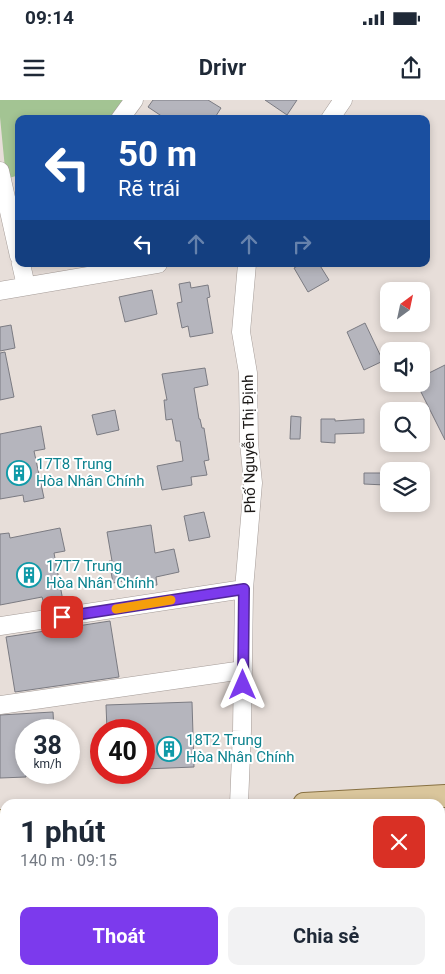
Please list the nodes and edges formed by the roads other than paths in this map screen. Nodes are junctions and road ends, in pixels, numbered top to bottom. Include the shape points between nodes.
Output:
1 (134, 100) edge
2 (343, 100) edge
3 (123, 115) edge
4 (333, 115) edge
5 (7, 180) edge
6 (15, 231) edge
7 (21, 267) edge
8 (140, 267) edge
9 (247, 267) edge
10 (26, 286) junction
11 (0, 291) edge
12 (244, 589) junction
13 (0, 626) edge
14 (243, 670) junction
15 (0, 705) edge
16 (445, 796) edge
17 (239, 799) edge
18 (414, 799) edge

1 - 3 street
2 - 4 street
5 - 6 street
7 - 10 street
8 - 10 street
9 - 12 street, Phố Nguyễn Thị Định via 241,332 248,373 253,483
10 - 11 street
12 - 13 street
12 - 14 street, Phố Nguyễn Thị Định
14 - 15 street
14 - 17 street, Phố Nguyễn Thị Định
16 - 18 main road

